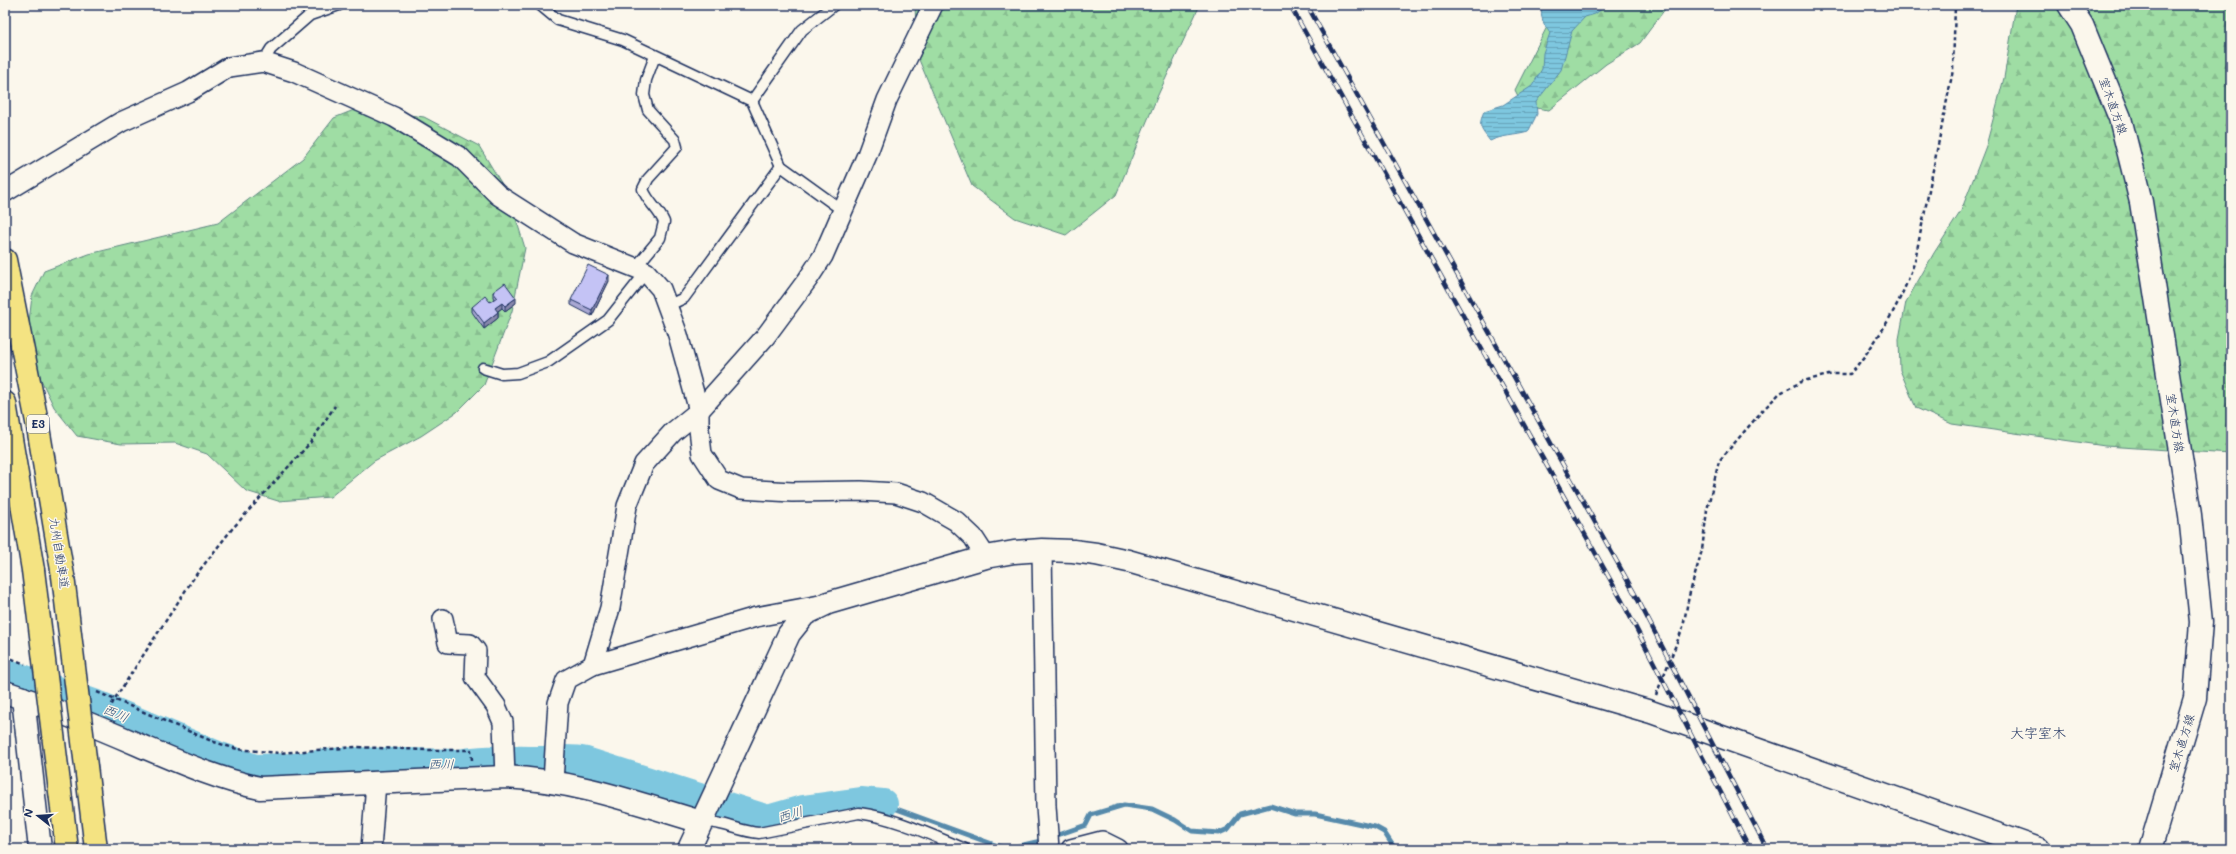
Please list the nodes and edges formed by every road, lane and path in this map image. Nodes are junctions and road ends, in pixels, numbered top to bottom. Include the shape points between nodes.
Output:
1 (339, 5) edge
2 (540, 5) edge
3 (834, 5) edge
4 (933, 5) edge
5 (1955, 5) edge
6 (2069, 5) edge
7 (655, 56) junction
8 (263, 62) junction
9 (752, 101) junction
10 (781, 166) junction
11 (5, 192) edge
12 (843, 208) junction
13 (6, 267) edge
14 (641, 270) junction
15 (667, 306) junction
16 (482, 368) dead end
17 (5, 403) edge
18 (335, 406) dead end
19 (699, 412) junction
20 (1042, 550) junction
21 (986, 557) junction
22 (828, 603) junction
23 (443, 619) dead end
24 (5, 656) edge
25 (593, 664) junction
26 (30, 666) dead end
27 (92, 690) dead end
28 (14, 695) edge
29 (113, 700) junction
30 (1652, 712) junction
31 (471, 750) dead end
32 (505, 777) junction
33 (553, 781) junction
34 (376, 782) junction
35 (701, 822) junction
36 (40, 849) edge
37 (67, 849) edge
38 (96, 849) edge
39 (371, 849) edge
40 (689, 849) edge
41 (965, 849) edge
42 (1049, 849) edge
43 (1071, 849) edge
44 (1118, 849) edge
45 (2039, 849) edge
46 (2150, 849) edge

1 - 8 lane via 310,15 271,49
2 - 7 lane via 558,20 623,40
3 - 9 lane via 802,30
4 - 12 street via 888,100
5 - 30 path via 1952,70 1921,230 1907,287 1868,352 1850,374 1832,374 1803,381 1780,393 1719,461 1707,510 1702,550 1683,627 1654,700
6 - 46 street, 室木直方線 via 2082,25 2120,118 2141,202 2190,515 2201,622 2195,698
7 - 9 lane
7 - 14 lane via 646,80 644,95 648,110 675,140 677,147 648,179 643,189 646,199 658,210 664,222 660,238
8 - 11 street via 228,66 188,92 121,122
8 - 14 street via 294,72 394,117 460,157 498,195 546,227 573,243
9 - 10 lane
10 - 12 lane via 835,205
10 - 15 lane via 684,298
12 - 19 street via 823,256 808,280 765,337
13 - 38 highway, 九州自動車道 / E3, bridge via 38,427 63,576
14 - 15 street via 661,289
14 - 16 lane via 608,320 548,362 518,373 502,374
15 - 19 street
17 - 37 highway, E3, bridge via 33,570
18 - 29 path via 310,443 232,529 195,576
19 - 21 street via 698,428 702,454 719,480 741,489 792,492 861,490 896,493 923,502 956,521 972,537
19 - 25 street via 673,432 644,464 627,506 610,608
20 - 21 street
20 - 30 street via 1096,554 1128,561
20 - 42 street
21 - 22 street
22 - 25 street via 756,617
22 - 35 street via 805,614 789,634
23 - 32 street via 448,643 470,644 476,651 475,677 496,706 503,722
24 - 26 path
25 - 33 street via 566,680 558,704
27 - 29 path
28 - 34 street via 233,783 260,788
28 - 36 street
29 - 31 path via 214,742 254,752 279,753 356,747
30 - 45 street
32 - 33 street
32 - 34 street
33 - 35 street via 585,787
34 - 39 street
35 - 40 street
35 - 41 lane via 716,821 746,832 759,833 859,813 906,826
43 - 44 street via 1102,841

